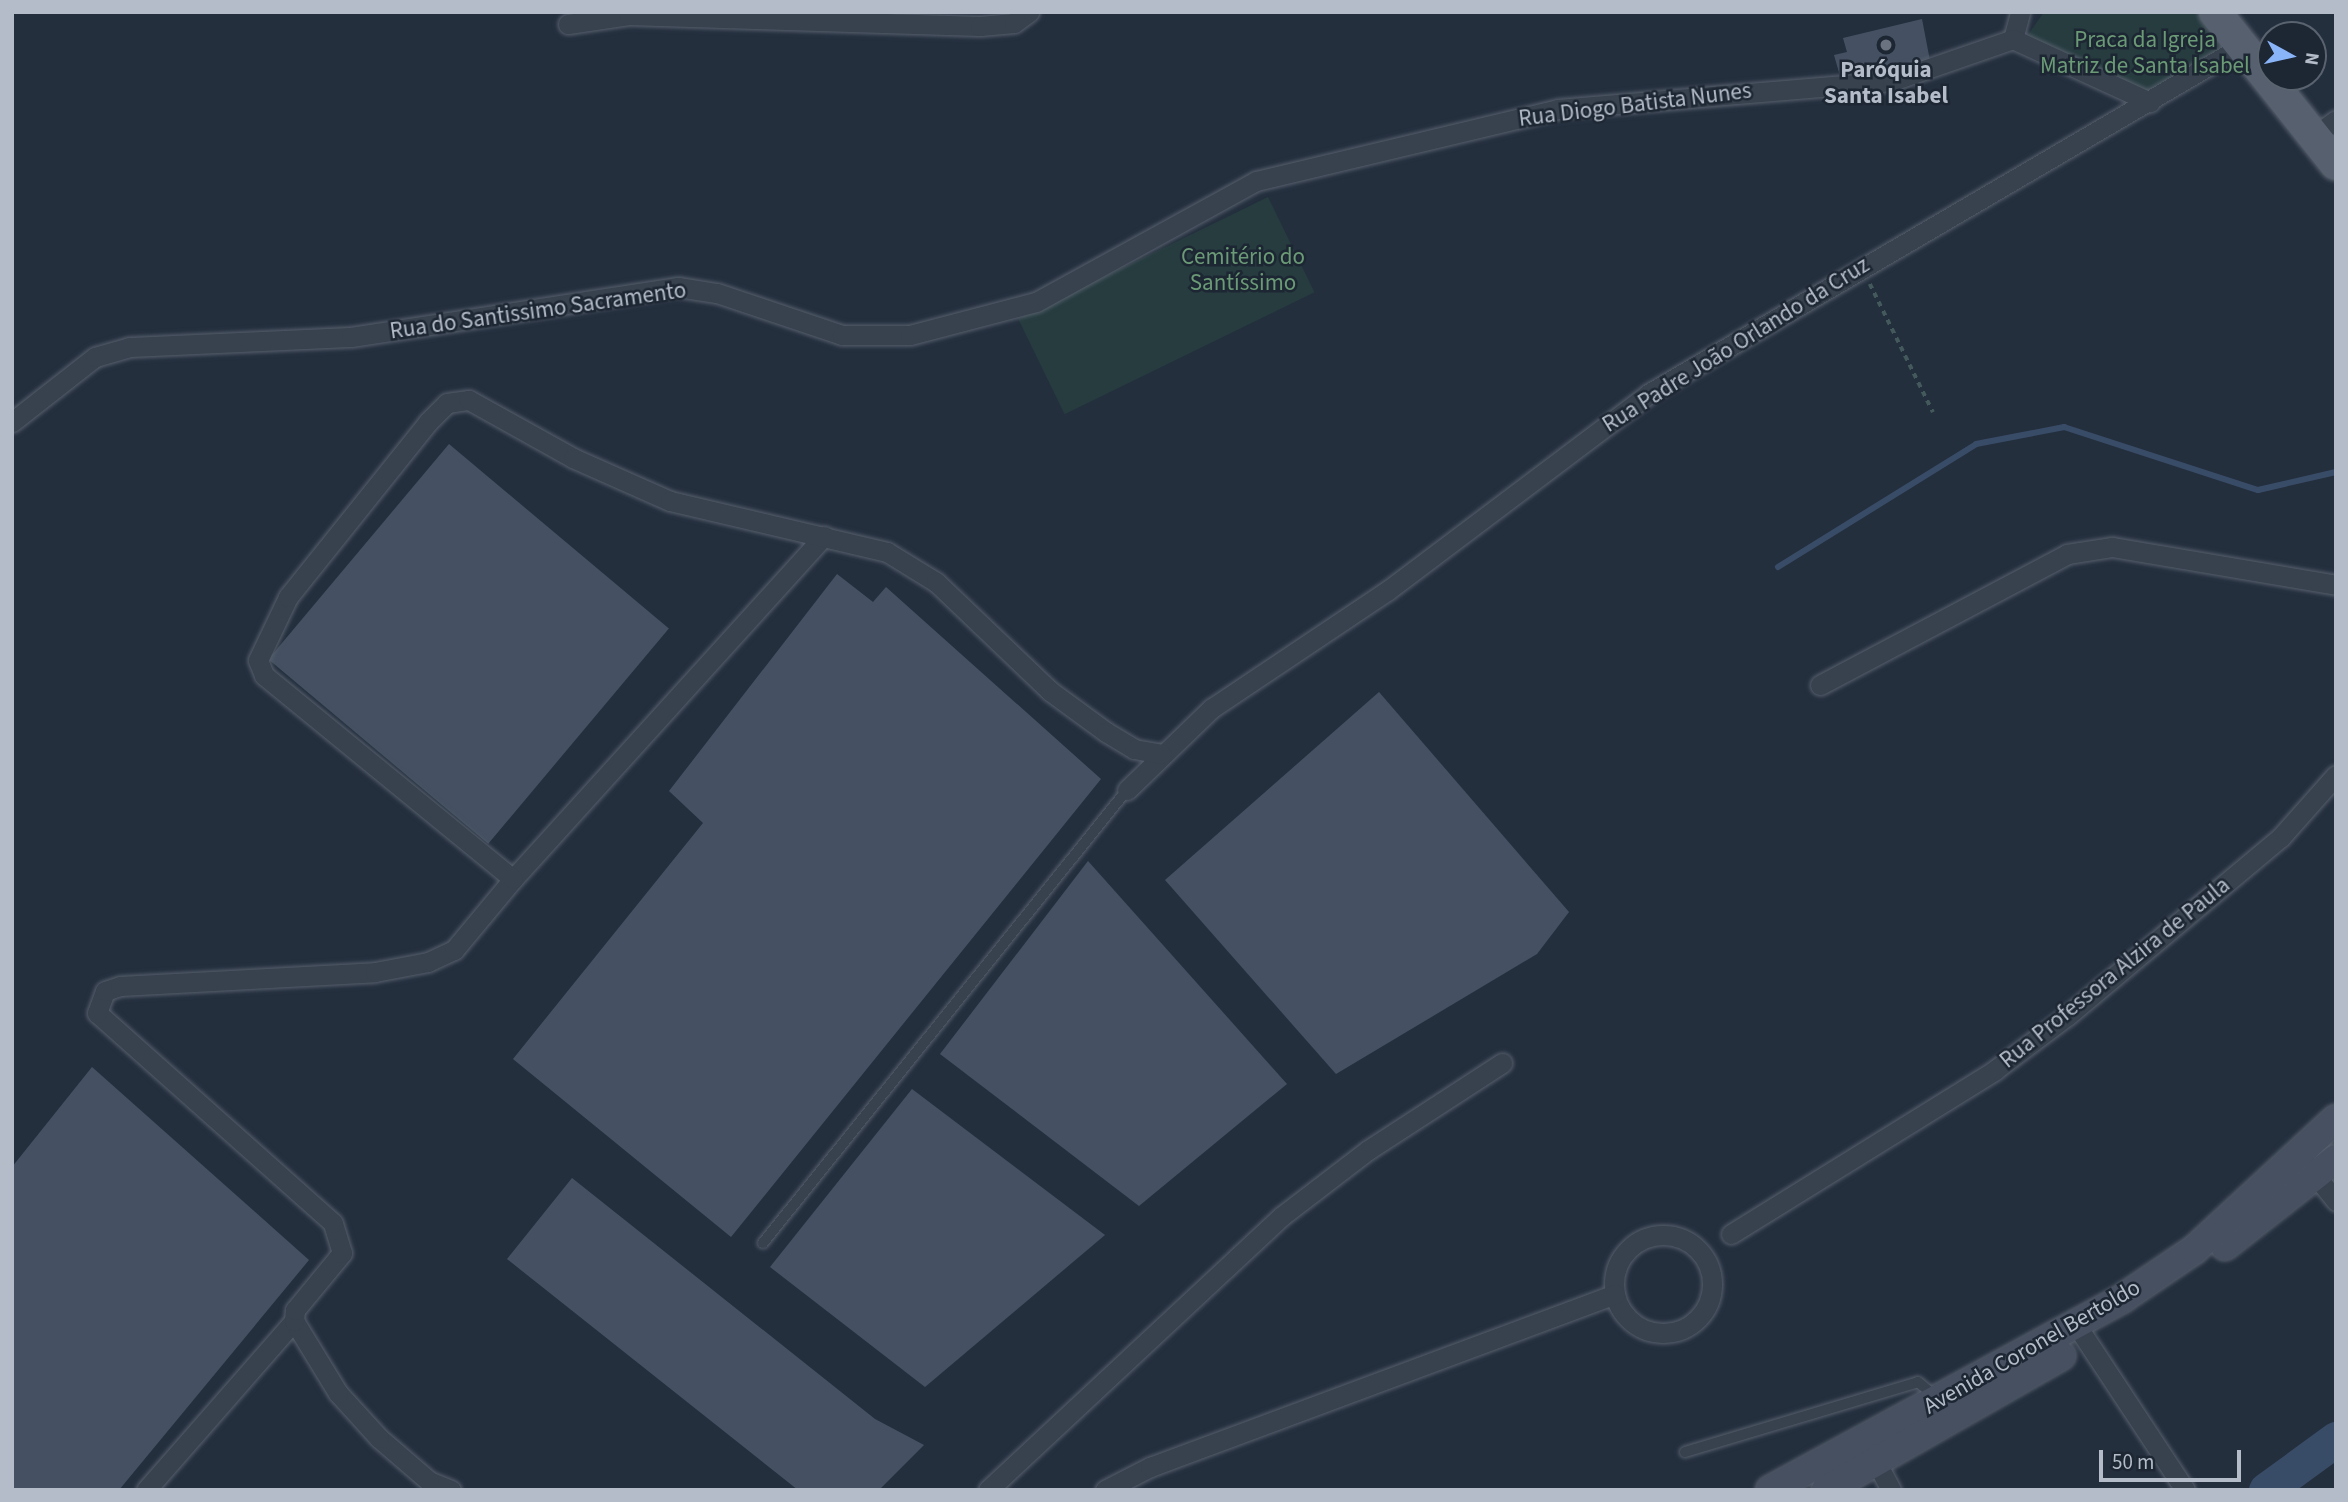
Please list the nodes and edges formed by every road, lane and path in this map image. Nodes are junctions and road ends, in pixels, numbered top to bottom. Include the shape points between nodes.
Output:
1 (2020, 12) edge
2 (2215, 12) edge
3 (1017, 16) edge
4 (953, 19) edge
5 (568, 24) dead end
6 (2013, 40) junction
7 (2242, 46) junction
8 (2150, 102) junction
9 (2325, 128) edge
10 (2336, 164) edge
11 (1255, 181) joint
12 (1861, 266) junction
13 (1933, 412) dead end
14 (12, 422) edge
15 (824, 536) junction
16 (2336, 585) edge
17 (1820, 685) dead end
18 (1162, 754) junction
19 (2336, 775) edge
20 (1127, 790) joint
21 (513, 879) junction
22 (1502, 1063) dead end
23 (2336, 1119) edge
24 (2299, 1154) junction
25 (2326, 1168) edge
26 (2336, 1201) edge
27 (1731, 1234) dead end
28 (762, 1242) dead end
29 (1615, 1294) junction
30 (294, 1321) junction
31 (2082, 1334) junction
32 (1939, 1400) junction
33 (1685, 1452) dead end
34 (1878, 1466) edge
35 (146, 1490) edge
36 (451, 1490) edge
37 (988, 1490) edge
38 (1105, 1490) edge
39 (1770, 1490) edge
40 (1826, 1490) edge
41 (2185, 1490) edge

1 - 6 street
2 - 7 main road
3 - 4 street
4 - 5 street via 628,15
6 - 8 street
6 - 11 street, Rua Diogo Batista Nunes via 1892,81 1558,109
7 - 8 street, Rua Padre João Orlando da Cruz
7 - 9 main road
8 - 12 street, Rua Padre João Orlando da Cruz
9 - 10 main road
11 - 14 street, Rua do Santissimo Sacramento via 1036,302 911,335 842,335 717,293 678,286 351,337 129,347 95,356
12 - 13 path
12 - 18 street, Rua Padre João Orlando da Cruz via 1648,394 1387,592 1212,708
15 - 18 street via 887,552 936,582 1050,691 1134,749
15 - 21 street
15 - 21 street via 670,501 573,458 469,400 447,403 428,422 288,597 258,660 264,675
16 - 17 street via 2112,547 2067,554
18 - 20 street, Rua Padre João Orlando da Cruz
19 - 27 street, Rua Professora Alzira de Paula via 2280,838 2067,1016 1995,1070
20 - 28 lane
21 - 30 street via 454,950 428,962 375,972 120,986 97,1002 108,1029 340,1233 337,1264 303,1300
22 - 37 street via 1367,1150 1282,1216
23 - 24 street, Avenida Coronel Bertoldo
24 - 25 street
24 - 31 street, Avenida Coronel Bertoldo via 2193,1250
25 - 26 street
25 - 31 street, Avenida Coronel Bertoldo via 2160,1296
29 - 29 street via 1637,1327 1668,1333 1683,1329 1706,1307 1712,1276 1696,1247 1682,1238 1650,1236 1623,1254
29 - 38 street
30 - 35 street
30 - 36 street via 338,1393 379,1438 429,1481
31 - 32 street, Avenida Coronel Bertoldo
31 - 34 street, Avenida Coronel Bertoldo
31 - 41 street
32 - 33 lane via 1918,1382
32 - 34 street, Avenida Coronel Bertoldo
34 - 39 street, Avenida Coronel Bertoldo
34 - 40 street, Avenida Coronel Bertoldo

